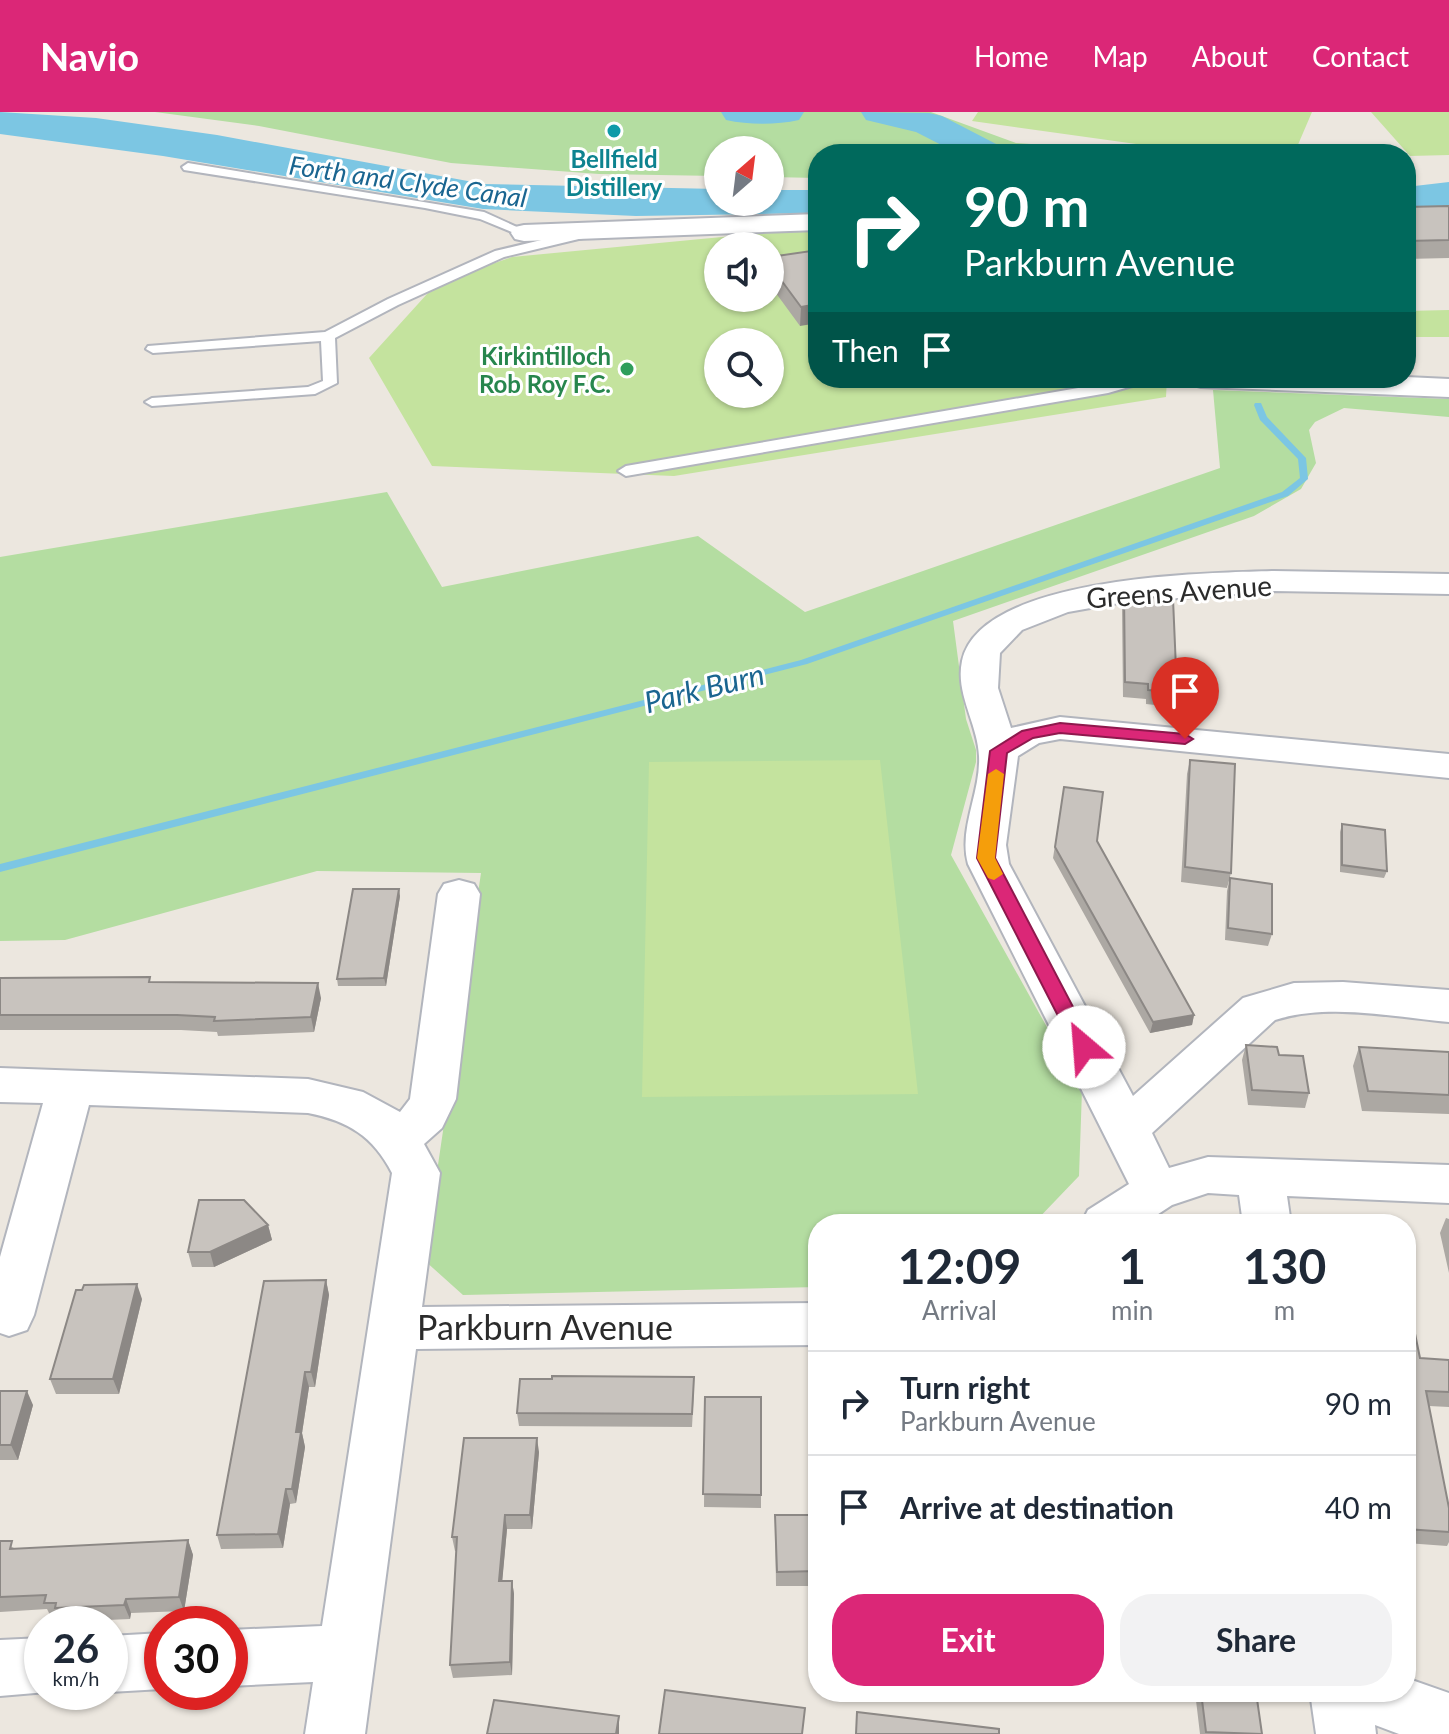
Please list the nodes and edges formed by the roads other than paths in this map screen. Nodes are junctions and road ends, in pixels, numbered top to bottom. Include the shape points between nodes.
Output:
1 (188, 167) dead end
2 (808, 222) edge
3 (603, 230) junction
4 (524, 233) joint
5 (328, 336) junction
6 (153, 349) dead end
7 (1416, 387) edge
8 (1112, 388) edge
9 (1449, 388) edge
10 (152, 402) dead end
11 (626, 471) dead end
12 (1449, 584) edge
13 (999, 751) junction
14 (1449, 766) edge
15 (459, 894) dead end
16 (1449, 1006) edge
17 (0, 1085) edge
18 (71, 1086) junction
19 (1126, 1129) junction
20 (399, 1139) junction
21 (1260, 1176) junction
22 (1449, 1184) edge
23 (1156, 1191) junction
24 (1120, 1214) edge
25 (1266, 1214) edge
26 (9, 1315) dead end
27 (808, 1324) edge
28 (394, 1328) junction
29 (345, 1653) junction
30 (248, 1657) edge
31 (24, 1667) edge
32 (0, 1668) edge
33 (1341, 1702) edge
34 (1390, 1702) edge
35 (1449, 1722) edge
36 (335, 1734) edge
37 (1346, 1734) edge

1 - 4 lane via 425,204 484,216
2 - 3 street
3 - 4 street
3 - 5 lane via 500,254
5 - 6 lane
5 - 10 lane via 330,383 321,388
7 - 9 street
8 - 11 lane
12 - 13 street, Greens Avenue via 1367,580 1154,587 1089,594 1028,612 997,630 983,649 978,687
13 - 14 street via 1028,734 1060,728
13 - 19 street via 986,858
15 - 20 street via 433,1099 426,1116
16 - 19 street via 1343,997 1294,998 1259,1009
17 - 18 street
18 - 20 street via 346,1102 372,1115
18 - 26 street
19 - 23 street
20 - 28 street via 416,1173
21 - 22 street
21 - 23 street via 1208,1175
21 - 25 street
23 - 24 street
27 - 28 street, Parkburn Avenue
28 - 29 street, Parkburn Avenue
29 - 30 street
29 - 36 street, Parkburn Avenue
31 - 32 street
33 - 37 street
34 - 35 street

